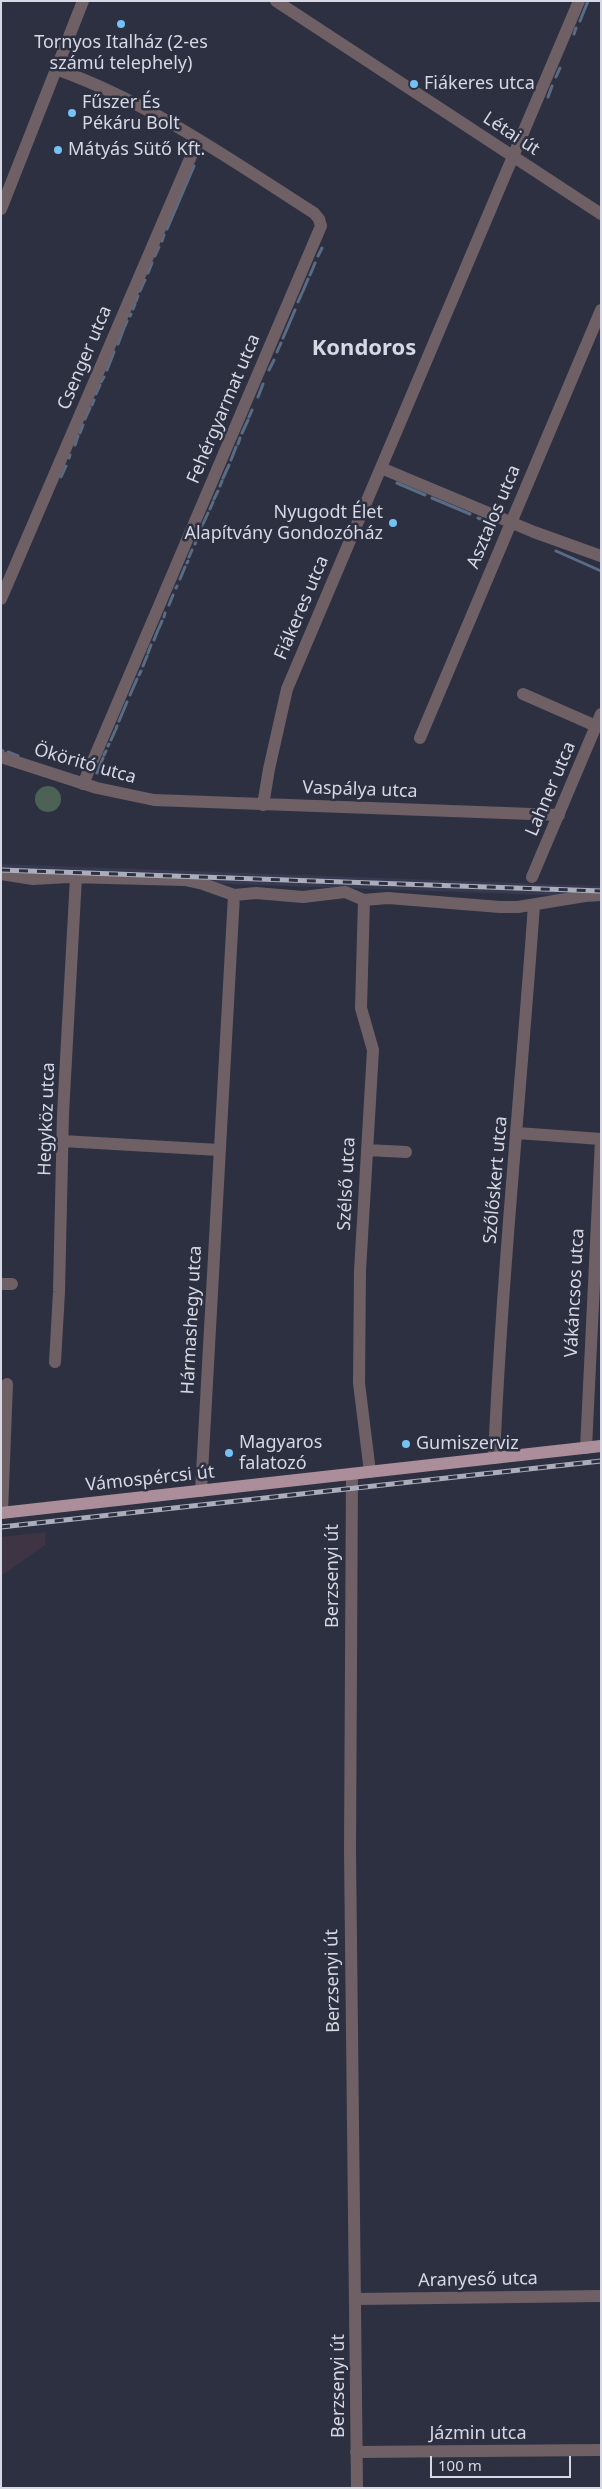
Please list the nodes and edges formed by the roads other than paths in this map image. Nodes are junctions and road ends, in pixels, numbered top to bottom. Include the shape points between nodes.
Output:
1 (84, 1) edge
2 (276, 1) edge
3 (579, 1) edge
4 (56, 69) junction
5 (198, 140) junction
6 (514, 157) junction
7 (1, 209) edge
8 (601, 214) edge
9 (601, 310) edge
10 (381, 468) junction
11 (510, 522) junction
12 (601, 556) edge
13 (3, 594) edge
14 (523, 694) dead end
15 (601, 714) edge
16 (596, 726) junction
17 (420, 738) dead end
18 (1, 757) edge
19 (83, 784) junction
20 (160, 800) joint
21 (263, 805) junction
22 (559, 815) junction
23 (1, 874) edge
24 (76, 877) junction
25 (532, 877) dead end
26 (234, 895) junction
27 (601, 895) edge
28 (364, 900) junction
29 (534, 905) junction
30 (517, 1133) junction
31 (601, 1140) edge
32 (62, 1141) junction
33 (219, 1150) junction
34 (367, 1150) junction
35 (406, 1152) dead end
36 (55, 1362) dead end
37 (7, 1384) dead end
38 (601, 1446) edge
39 (586, 1448) junction
40 (494, 1458) junction
41 (370, 1472) junction
42 (352, 1474) junction
43 (201, 1491) junction
44 (2, 1513) edge
45 (601, 2296) edge
46 (356, 2299) junction
47 (601, 2450) edge
48 (356, 2452) junction
49 (357, 2488) edge

1 - 4 street
2 - 6 street, Létai út
3 - 6 street, Fiákeres utca
4 - 5 street via 126,98
4 - 7 street
5 - 13 street, Csenger utca
5 - 19 street, Fehérgyarmat utca via 316,215 320,221 319,233
6 - 8 street, Létai út
6 - 10 street, Fiákeres utca
9 - 11 street, Asztalos utca
10 - 11 street
10 - 21 street, Fiákeres utca via 288,689
11 - 12 street
11 - 17 street, Asztalos utca
14 - 16 street
15 - 16 street, Lahner utca
16 - 22 street, Lahner utca
18 - 19 street, Ököritó utca
19 - 20 street, Ököritó utca
20 - 21 street, Vaspálya utca
21 - 22 street, Vaspálya utca
22 - 25 street, Lahner utca
23 - 24 street via 33,879
24 - 26 street via 190,881
24 - 32 street, Hegyköz utca
26 - 28 street via 256,893 303,897 340,892 352,893
26 - 33 street, Hármashegy utca
27 - 29 street
28 - 29 street via 388,898 500,907
28 - 34 street, Szélső utca via 361,1008 373,1050
29 - 30 street, Szőlőskert utca
30 - 31 street
30 - 40 street, Szőlőskert utca via 498,1353
31 - 39 street, Vákáncsos utca
32 - 33 street
32 - 36 street, Hegyköz utca
33 - 43 street, Hármashegy utca
34 - 35 street
34 - 41 street, Szélső utca via 360,1271 360,1386
37 - 44 street
38 - 39 main road, Vámospércsi út
39 - 40 main road, Vámospércsi út
40 - 41 main road, Vámospércsi út
41 - 42 main road, Vámospércsi út
42 - 43 main road, Vámospércsi út
42 - 46 street, Berzsenyi út via 350,1870
43 - 44 main road, Vámospércsi út
45 - 46 street, Aranyeső utca
46 - 48 street, Berzsenyi út
47 - 48 street, Jázmin utca
48 - 49 street, Berzsenyi út

